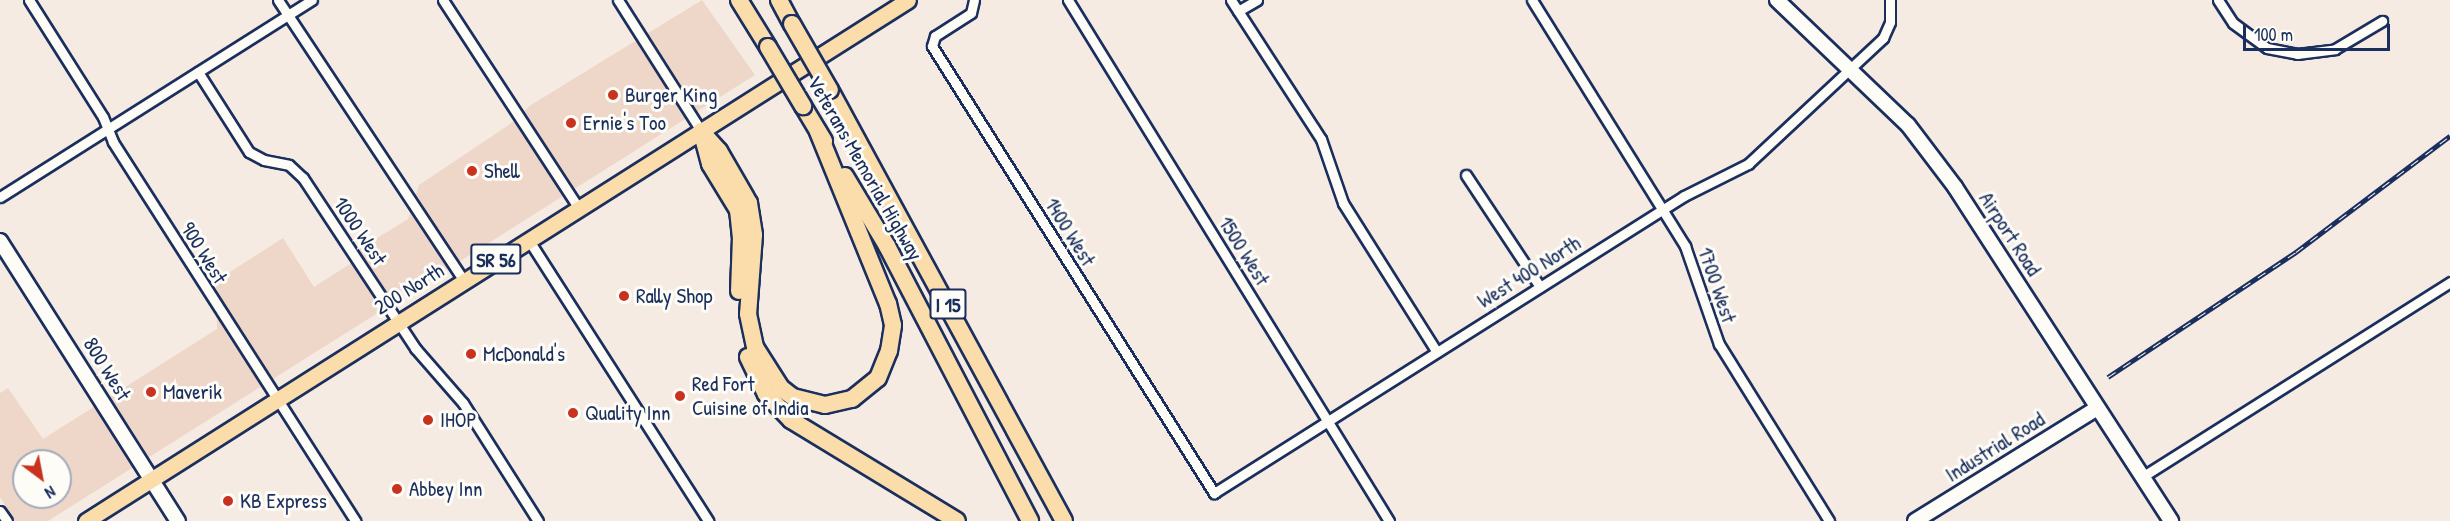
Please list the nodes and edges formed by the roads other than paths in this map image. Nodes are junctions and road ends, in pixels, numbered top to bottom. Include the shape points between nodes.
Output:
1 (29, 0) edge
2 (278, 0) edge
3 (312, 0) edge
4 (443, 0) edge
5 (618, 0) edge
6 (739, 0) edge
7 (779, 0) edge
8 (908, 0) edge
9 (974, 0) edge
10 (1068, 0) edge
11 (1231, 0) edge
12 (1257, 0) edge
13 (1532, 0) edge
14 (1777, 0) edge
15 (1890, 0) edge
16 (2218, 0) edge
17 (1238, 11) junction
18 (288, 15) junction
19 (2382, 21) dead end
20 (1850, 68) junction
21 (198, 72) junction
22 (108, 129) junction
23 (701, 130) junction
24 (818, 132) junction
25 (1466, 175) dead end
26 (0, 197) edge
27 (578, 207) junction
28 (1662, 209) junction
29 (528, 239) junction
30 (0, 241) edge
31 (463, 279) junction
32 (2450, 282) edge
33 (1540, 287) junction
34 (398, 320) junction
35 (1437, 352) junction
36 (275, 400) junction
37 (2097, 408) junction
38 (1327, 421) junction
39 (2142, 477) junction
40 (152, 479) junction
41 (1214, 494) joint
42 (0, 511) edge
43 (6, 521) edge
44 (86, 521) edge
45 (178, 521) edge
46 (355, 521) edge
47 (538, 521) edge
48 (708, 521) edge
49 (957, 521) edge
50 (1030, 521) edge
51 (1064, 521) edge
52 (1389, 521) edge
53 (1829, 521) edge
54 (1915, 521) edge
55 (2171, 521) edge

1 - 22 street, 900 West
2 - 18 street
3 - 18 street
4 - 27 street
5 - 23 street
6 - 24 highway, Veterans Memorial Highway / I 15, bridge
7 - 51 highway, Veterans Memorial Highway / I 15, bridge
8 - 23 main road, 200 North / SR 56
9 - 41 street, 1400 West via 971,13 935,36 932,46
10 - 38 street, 1500 West
11 - 17 street
12 - 17 street
13 - 28 street, 1700 West
14 - 20 street, Airport Road
15 - 20 street, West 400 North via 1890,22 1882,38
16 - 19 street via 2233,23 2267,48 2297,54 2335,49
17 - 35 street via 1321,139 1343,202
18 - 21 street
18 - 31 street
20 - 28 street, West 400 North via 1759,156
20 - 37 street, Airport Road via 1908,125 1955,187
21 - 22 street
21 - 34 street, 1000 West via 249,152 289,165 303,178
22 - 26 street
22 - 36 street, 900 West
23 - 24 highway via 720,151 749,203 753,235 748,314 758,354 781,388 793,397 825,405 852,399 878,378 889,351 893,325
23 - 27 main road, 200 North / SR 56
23 - 49 highway via 710,164 738,210 739,323 743,347 766,394 808,432
24 - 50 highway, Veterans Memorial Highway / I 15 via 887,246
25 - 33 street
27 - 29 main road, 200 North / SR 56
28 - 33 street, West 400 North
28 - 53 street, 1700 West via 1690,254 1719,344
29 - 31 main road, 200 North / SR 56
29 - 48 street
30 - 40 street, 800 West
31 - 34 main road, 200 North / SR 56
32 - 39 street
33 - 35 street, West 400 North
34 - 36 main road, 200 North / SR 56
34 - 47 street, 1000 West via 416,348 463,403
35 - 38 street, West 400 North
36 - 40 main road, 200 North / SR 56
36 - 46 street, 900 West
37 - 39 street, Airport Road
37 - 54 street, Industrial Road
38 - 41 street, West 400 North
38 - 52 street, 1500 West
39 - 55 street, Airport Road
40 - 44 main road, 200 North / SR 56
40 - 45 street, 800 West
42 - 43 street

